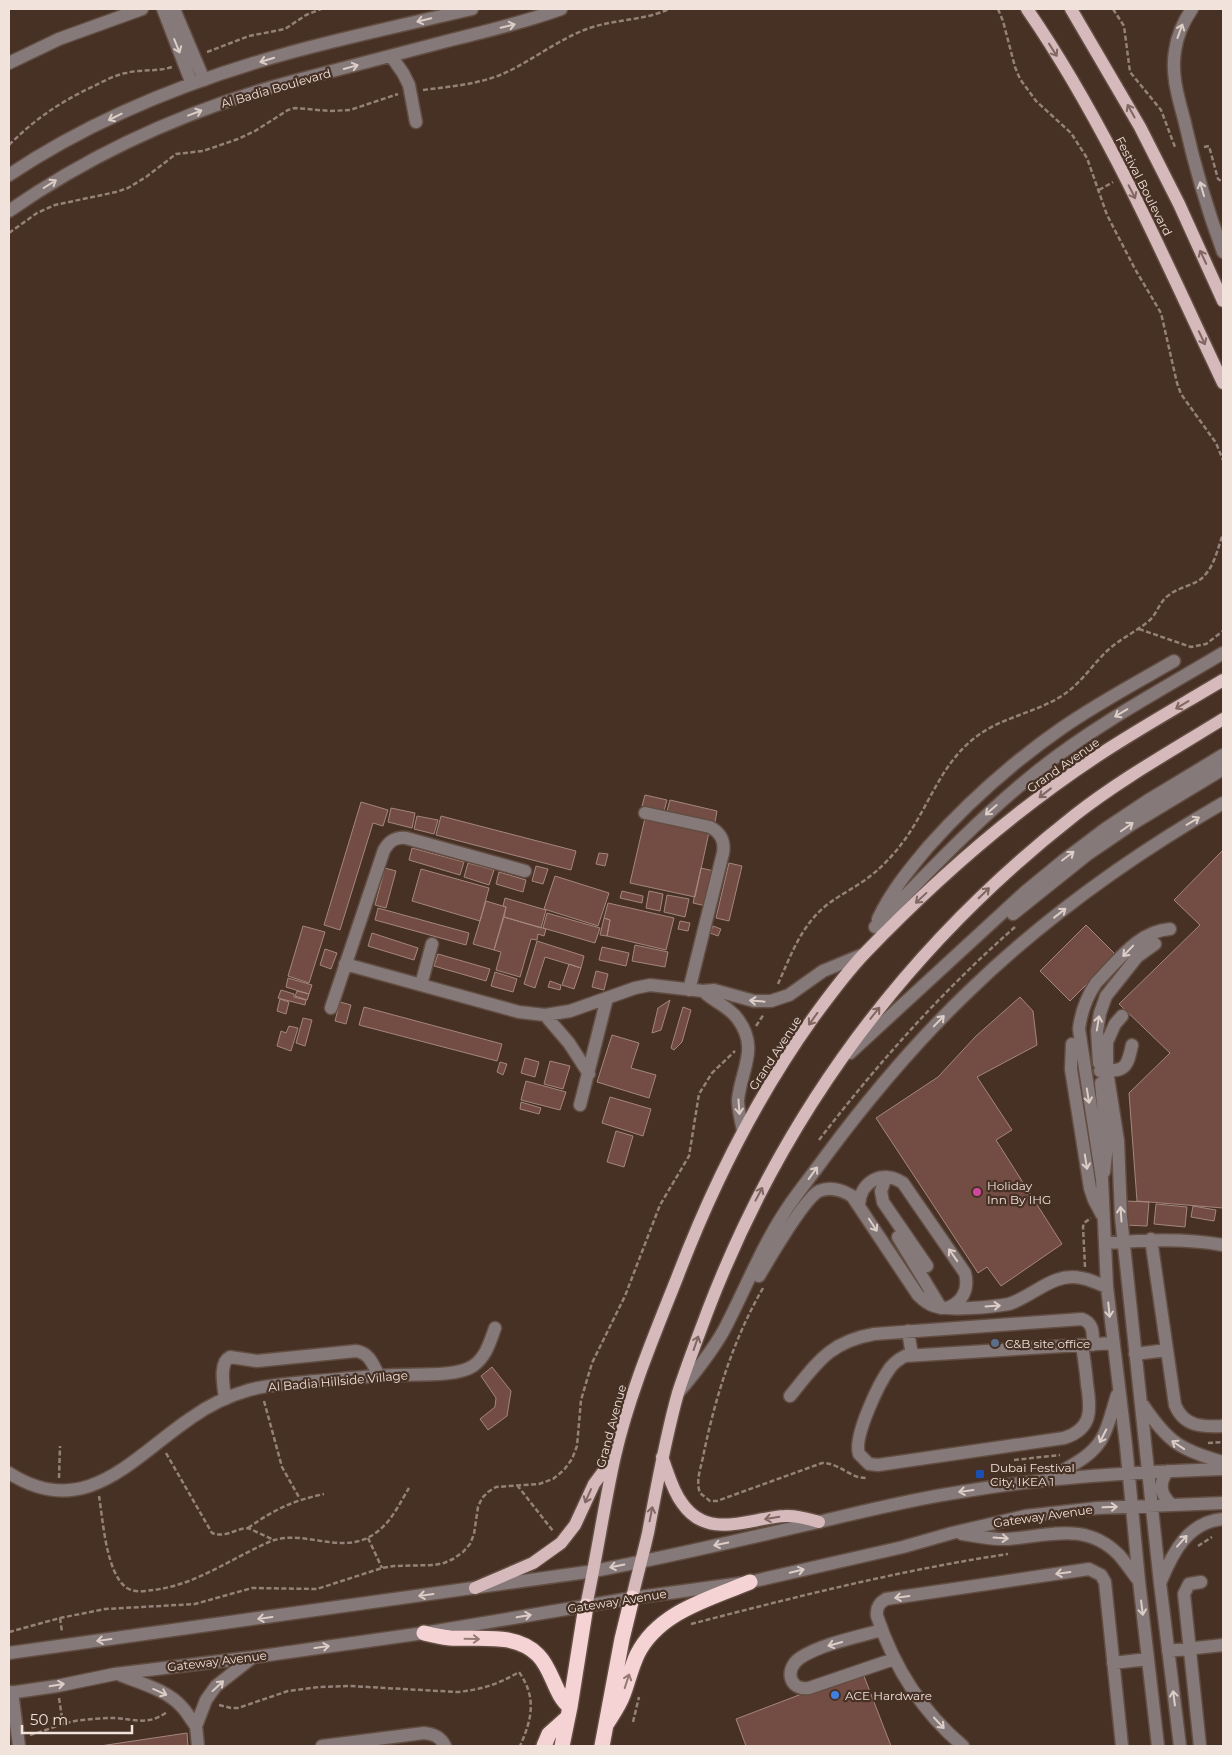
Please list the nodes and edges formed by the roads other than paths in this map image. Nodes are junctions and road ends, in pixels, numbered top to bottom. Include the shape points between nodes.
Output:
1 (142, 9) edge
2 (162, 9) edge
3 (174, 9) edge
4 (472, 9) edge
5 (561, 9) edge
6 (1026, 9) edge
7 (1071, 9) edge
8 (1192, 9) edge
9 (391, 56) junction
10 (189, 60) junction
11 (9, 63) edge
12 (198, 82) junction
13 (416, 122) dead end
14 (9, 175) edge
15 (9, 211) edge
16 (1223, 252) edge
17 (1223, 301) edge
18 (1223, 383) edge
19 (1223, 653) edge
20 (1175, 664) dead end
21 (1223, 680) edge
22 (1223, 719) edge
23 (1223, 755) edge
24 (1223, 768) edge
25 (1223, 803) edge
26 (645, 813) dead end
27 (525, 871) dead end
28 (875, 927) junction
29 (1170, 929) dead end
30 (432, 944) dead end
31 (1155, 944) dead end
32 (866, 952) junction
33 (345, 964) junction
34 (421, 985) junction
35 (689, 990) junction
36 (703, 991) junction
37 (606, 998) junction
38 (331, 1008) dead end
39 (897, 1010) junction
40 (545, 1015) junction
41 (1122, 1016) dead end
42 (1072, 1044) dead end
43 (1132, 1045) dead end
44 (837, 1064) junction
45 (1103, 1071) junction
46 (589, 1074) junction
47 (580, 1106) dead end
48 (743, 1131) junction
49 (886, 1176) junction
50 (1102, 1179) junction
51 (859, 1204) junction
52 (1104, 1217) junction
53 (897, 1236) dead end
54 (1151, 1239) junction
55 (1124, 1242) junction
56 (1105, 1243) junction
57 (1223, 1245) edge
58 (927, 1266) dead end
59 (1107, 1287) junction
60 (944, 1308) junction
61 (495, 1328) dead end
62 (723, 1331) junction
63 (908, 1331) junction
64 (1113, 1343) junction
65 (1088, 1345) junction
66 (1167, 1350) junction
67 (1135, 1354) junction
68 (912, 1355) junction
69 (379, 1376) junction
70 (1118, 1390) junction
71 (678, 1393) junction
72 (790, 1396) dead end
73 (225, 1399) junction
74 (1142, 1404) junction
75 (1223, 1426) edge
76 (615, 1455) junction
77 (662, 1457) junction
78 (1223, 1462) edge
79 (1223, 1468) edge
80 (1168, 1471) junction
81 (1148, 1472) junction
82 (9, 1473) edge
83 (1128, 1473) junction
84 (1046, 1480) junction
85 (1223, 1503) edge
86 (1152, 1505) junction
87 (1172, 1505) junction
88 (1131, 1506) junction
89 (1223, 1519) edge
90 (820, 1522) junction
91 (952, 1533) junction
92 (641, 1562) junction
93 (594, 1571) junction
94 (1138, 1581) junction
95 (750, 1582) junction
96 (1201, 1582) dead end
97 (1160, 1583) junction
98 (474, 1588) junction
99 (632, 1598) junction
100 (586, 1606) junction
101 (882, 1630) junction
102 (424, 1632) junction
103 (1223, 1645) edge
104 (1190, 1648) junction
105 (1168, 1651) junction
106 (9, 1653) edge
107 (254, 1656) junction
108 (894, 1659) junction
109 (1148, 1659) junction
110 (1113, 1663) junction
111 (115, 1674) junction
112 (10, 1692) edge
113 (569, 1712) junction
114 (606, 1725) junction
115 (196, 1726) junction
116 (19, 1742) edge
117 (337, 1745) edge
118 (198, 1746) edge
119 (322, 1746) edge
120 (445, 1746) edge
121 (544, 1746) edge
122 (562, 1746) edge
123 (602, 1746) edge
124 (963, 1746) edge
125 (1122, 1746) edge
126 (1158, 1746) edge
127 (1180, 1746) edge
128 (1200, 1746) edge

1 - 11 street via 59,39
2 -> 10 street
3 - 10 street
4 -> 12 street via 292,52
9 -> 5 street, Al Badia Boulevard via 517,24
6 -> 18 main road, Festival Boulevard via 1072,79 1100,130 1144,214
17 -> 7 main road, Festival Boulevard via 1145,136
16 -> 8 street via 1190,150 1176,86 1174,68 1178,34
9 - 13 street via 409,85
15 -> 9 street, Al Badia Boulevard via 99,156 182,118 288,83
10 - 12 street
12 -> 14 street via 94,127
19 -> 28 street via 1102,725 1040,769 982,818
20 - 28 street via 1090,710 988,786 900,880
21 -> 32 main road, Grand Avenue via 1102,753 1052,788 956,865
44 -> 22 main road via 908,973 988,889 1077,813
39 -> 23 street via 1064,860 1147,801
39 -> 24 street via 1088,854
62 -> 25 street via 786,1209 859,1111 932,1028 967,992 1054,917 1144,852
26 - 35 street via 710,827 724,842
27 - 33 street via 406,838 390,841 384,850
28 - 32 street
29 -> 50 street via 1155,931 1137,942 1096,983 1082,1010 1080,1039
30 - 34 street
45 -> 31 street via 1097,1031 1106,996 1138,957
32 -> 36 street via 823,971 780,999 754,1002 717,990
32 -> 48 main road, Grand Avenue via 798,1040
33 - 34 street
33 - 38 street
34 - 40 street via 519,1012
35 - 36 street
35 - 37 street via 642,986
36 -> 48 street via 732,1012 747,1039 748,1058 738,1099
37 - 40 street via 570,1011
37 - 46 street
39 - 44 street
40 - 46 street
41 - 45 street via 1107,1042
42 -> 52 street via 1071,1069 1090,1188
43 - 45 street via 1127,1065 1117,1071
71 -> 44 main road via 725,1267 749,1214 777,1161
45 - 50 street via 1107,1146
55 -> 45 street via 1118,1135
46 - 47 street
48 - 76 main road, Grand Avenue via 687,1252 648,1352
49 - 51 street via 866,1184
49 - 58 street via 881,1191 883,1202
60 -> 49 street via 954,1306 963,1297 967,1286 965,1273 903,1183
50 - 52 street
51 -> 60 street via 918,1295 928,1303
51 - 62 street via 852,1196 836,1189 828,1188 814,1194
52 - 56 street
53 - 60 street
54 - 55 street
54 - 57 street
54 - 66 street
55 - 56 street
55 - 67 street
56 - 59 street
60 -> 59 street via 1009,1304 1066,1277 1084,1278
59 -> 64 street
61 - 69 street, Al Badia Hillside Village via 483,1356 465,1370
62 - 71 street
63 - 65 street via 1082,1319 1092,1327
63 - 68 street
63 - 72 street via 846,1341 822,1358
64 - 65 street
64 - 70 street
65 - 68 street
65 - 68 street via 1089,1414 1083,1427 1071,1436 869,1464 862,1458 858,1445 868,1411 889,1369 899,1359
66 - 67 street
66 - 75 street via 1176,1405 1181,1416 1196,1425
67 - 74 street
69 - 73 street, Al Badia Hillside Village via 278,1384
69 - 73 street via 369,1358 356,1351 257,1362 230,1357 223,1365
70 - 83 street
70 -> 84 street via 1098,1444 1088,1455
71 - 77 main road
73 - 82 street, Al Badia Hillside Village via 191,1417 122,1470 97,1484 58,1490 30,1484
78 -> 74 street via 1176,1444 1161,1431
74 - 81 street
76 - 93 main road, Grand Avenue
76 -> 98 main road via 594,1484 575,1525 561,1543 528,1566
90 -> 77 main road via 790,1516 731,1525 704,1521 682,1504
92 -> 77 main road
79 - 80 street
80 - 81 street
80 - 87 street via 1161,1488
81 - 83 street
81 - 86 street
83 - 84 street
83 - 88 street
84 -> 90 street via 937,1496
85 - 87 street, Gateway Avenue
86 - 87 street, Gateway Avenue
86 - 88 street, Gateway Avenue
86 - 97 street
91 -> 88 street, Gateway Avenue via 1025,1516
88 - 94 street
97 -> 89 street via 1179,1544 1201,1526
90 -> 92 street
91 -> 94 street via 1004,1539 1080,1533 1112,1549
95 -> 91 street, Gateway Avenue
92 -> 93 street
92 - 99 main road
93 - 98 street
93 - 100 main road, Grand Avenue
94 -> 109 street
95 - 99 street, Gateway Avenue
114 -> 95 highway via 621,1700 636,1656 655,1630 675,1614
96 - 104 street via 1190,1584 1184,1594
97 - 105 street
98 -> 106 street
99 - 100 street, Gateway Avenue
99 - 114 highway
102 -> 100 street, Gateway Avenue
100 - 113 highway
101 - 108 street
101 -> 108 street via 802,1656 792,1665 790,1678 796,1686 809,1688
110 -> 101 street via 1105,1582 1101,1574 1090,1570 886,1599 876,1612
107 -> 102 street, Gateway Avenue
102 -> 113 highway via 451,1638 506,1639 531,1649 545,1663
103 - 104 street
104 - 105 street
104 - 128 street
127 -> 105 street
107 - 111 street, Gateway Avenue
115 -> 107 street via 206,1700 216,1686
108 -> 124 street via 936,1721
109 - 110 street
109 - 126 street
110 - 125 street
112 -> 111 street, Gateway Avenue
111 -> 115 street via 162,1692 177,1702
112 - 116 street
113 - 121 highway via 549,1734
113 - 122 highway
114 - 123 highway
115 - 118 street
117 - 119 street
117 - 120 street via 424,1733 435,1735

